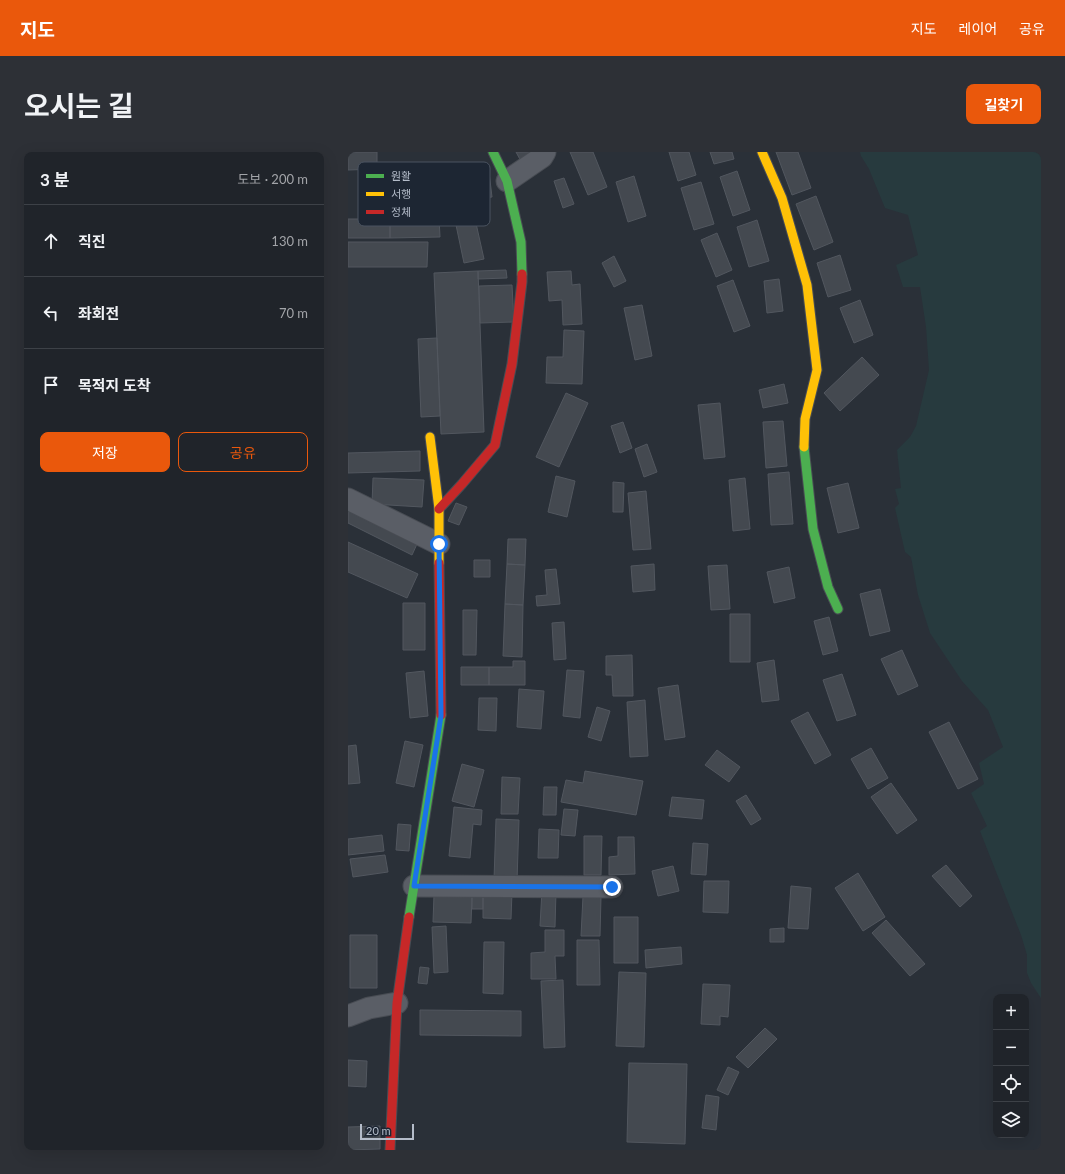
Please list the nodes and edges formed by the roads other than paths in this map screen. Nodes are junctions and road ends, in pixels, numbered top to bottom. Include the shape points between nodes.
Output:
1 (493, 152) edge
2 (544, 152) edge
3 (762, 152) edge
4 (507, 181) junction
5 (430, 437) dead end
6 (348, 499) edge
7 (440, 508) junction
8 (439, 544) junction
9 (838, 609) dead end
10 (414, 886) junction
11 (612, 887) dead end
12 (397, 1003) junction
13 (348, 1016) edge
14 (390, 1150) edge

1 - 4 street
2 - 4 street via 542,157
3 - 9 street via 782,198 807,284 817,370 805,419 804,451 813,529 828,587
4 - 7 street via 521,242 522,282 512,364 495,445
5 - 7 street
6 - 8 street
7 - 8 street
8 - 10 street via 441,716
10 - 11 street
10 - 12 street
12 - 13 street via 369,1008
12 - 14 street

